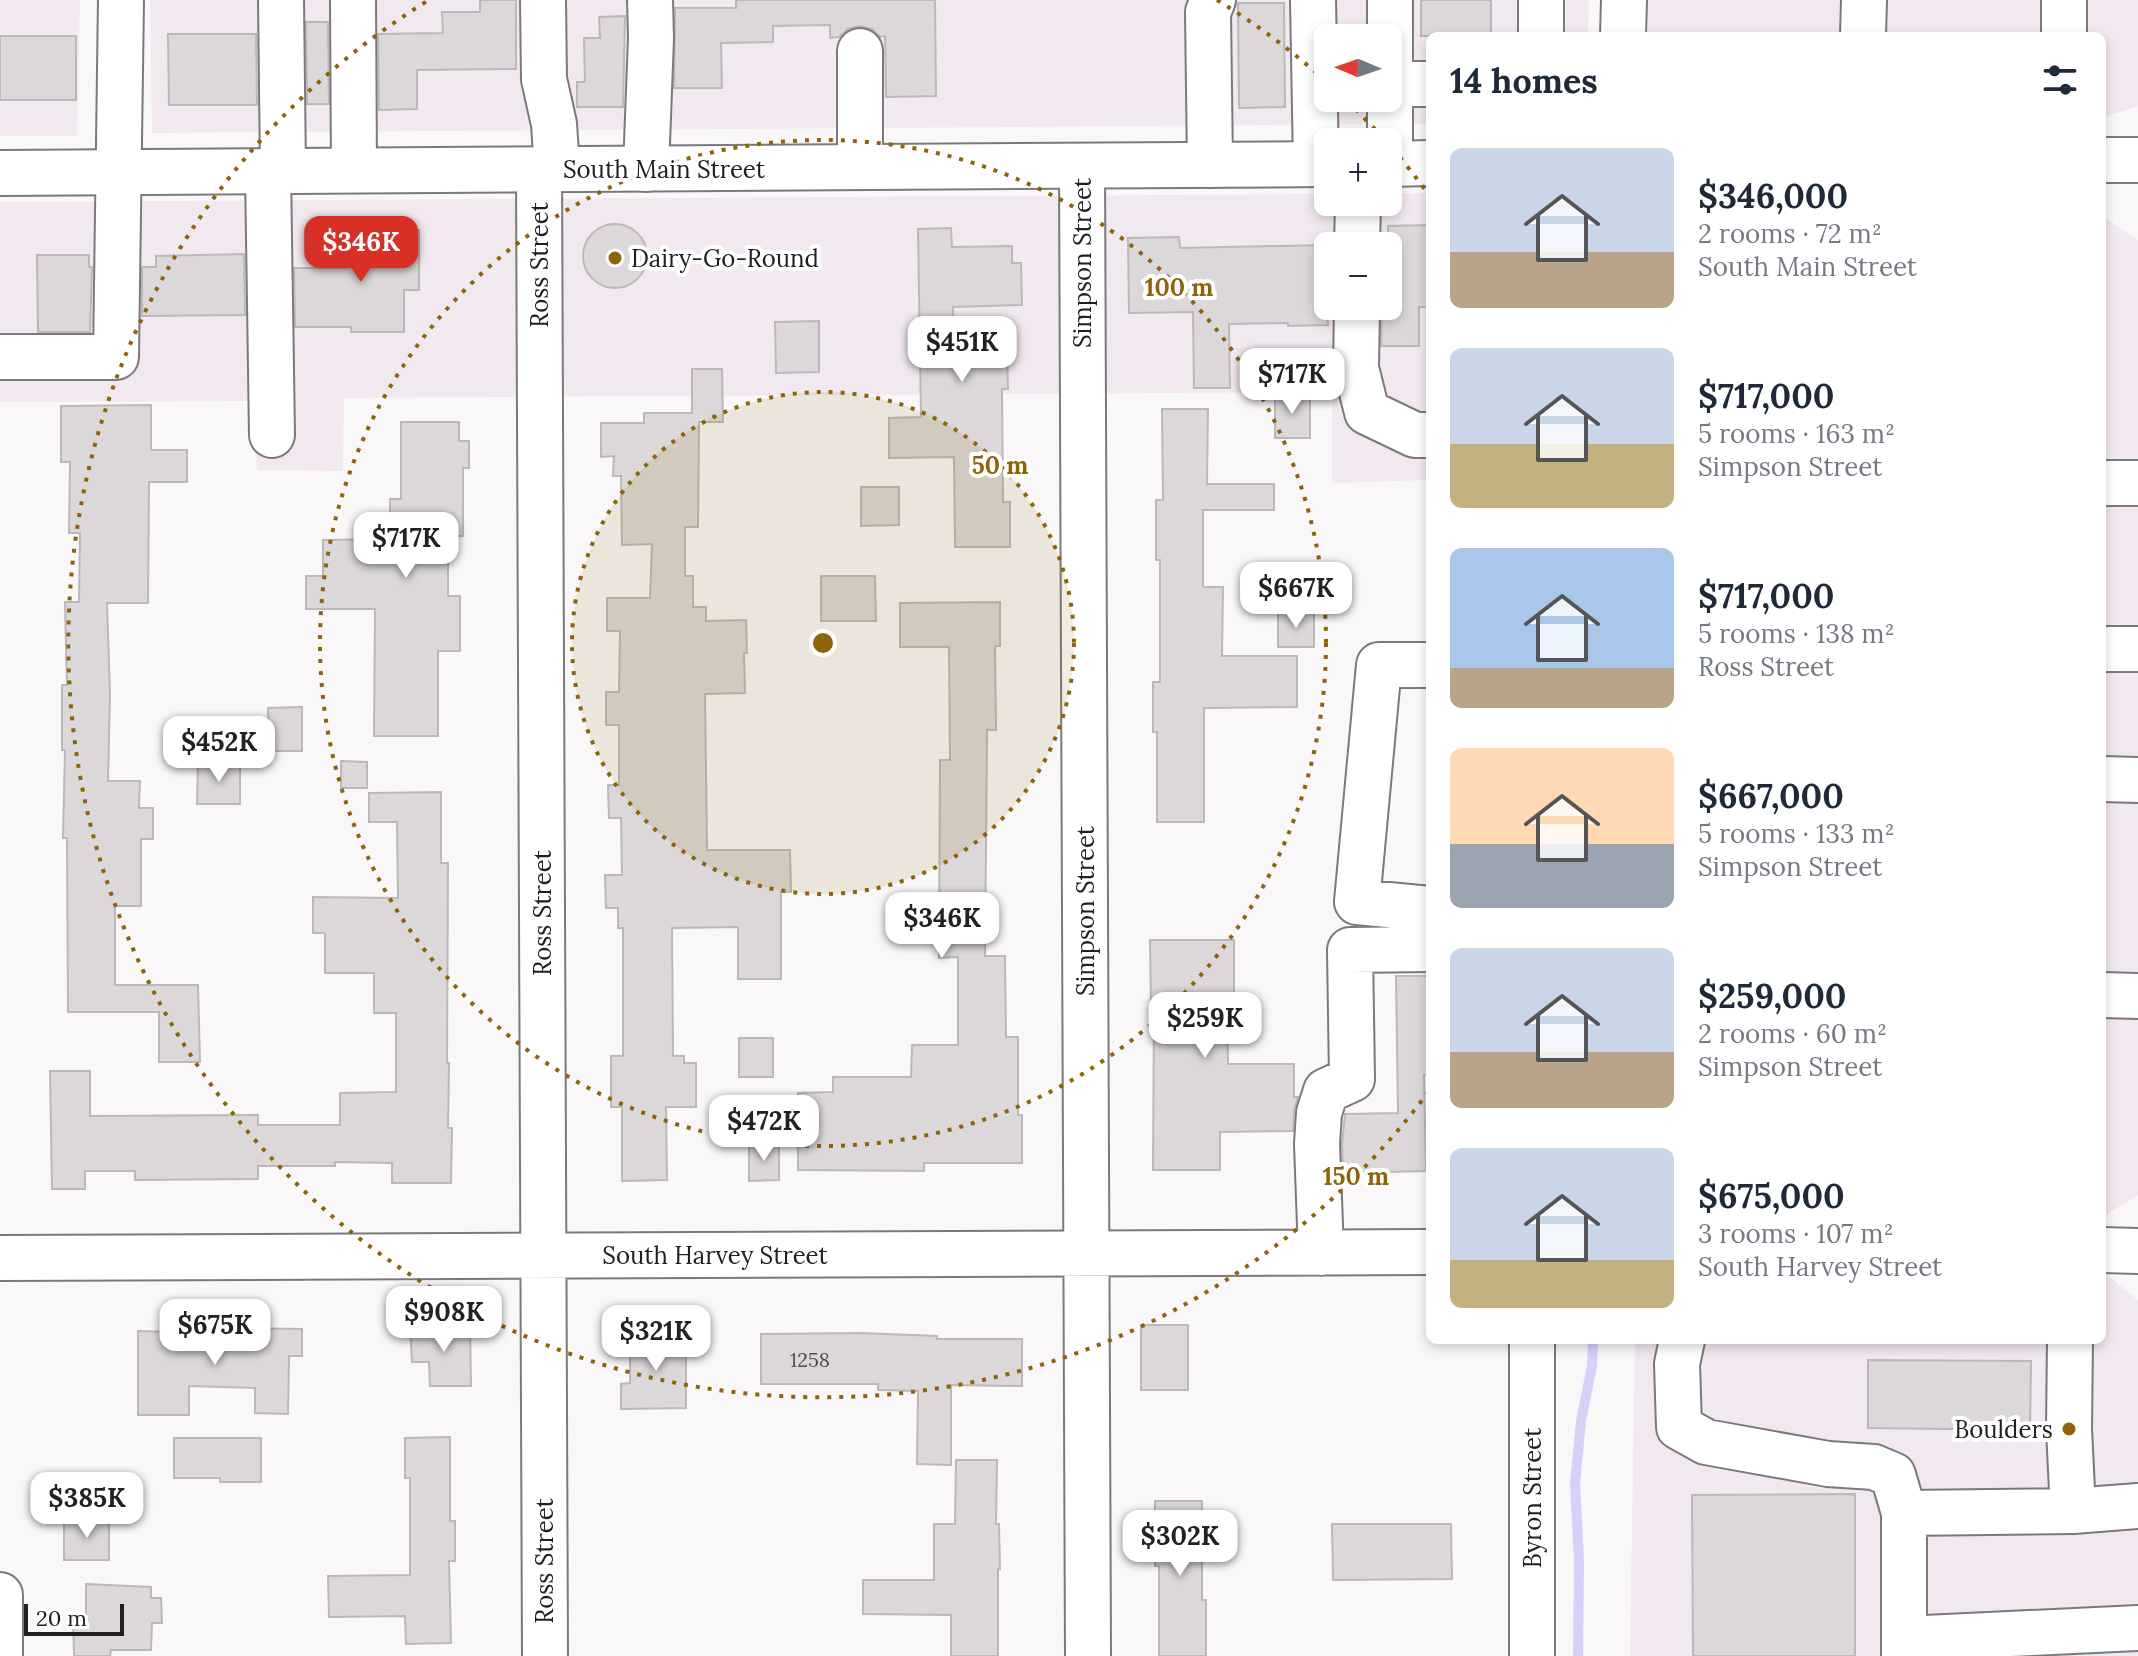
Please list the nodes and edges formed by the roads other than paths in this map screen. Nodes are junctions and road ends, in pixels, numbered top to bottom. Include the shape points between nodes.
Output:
1 (121, 0) edge
2 (281, 0) edge
3 (353, 0) edge
4 (543, 0) edge
5 (650, 0) edge
6 (1213, 0) edge
7 (1313, 0) edge
8 (1390, 0) edge
9 (1541, 0) edge
10 (1624, 0) edge
11 (1864, 0) edge
12 (2064, 0) edge
13 (1541, 32) edge
14 (1623, 32) edge
15 (1863, 32) edge
16 (2064, 32) edge
17 (860, 51) dead end
18 (1410, 84) edge
19 (1320, 128) edge
20 (2106, 160) edge
21 (2138, 160) edge
22 (1403, 163) edge
23 (1314, 164) edge
24 (1210, 165) junction
25 (1082, 166) junction
26 (860, 167) junction
27 (548, 169) junction
28 (646, 169) junction
29 (354, 170) junction
30 (276, 171) junction
31 (120, 172) junction
32 (0, 173) edge
33 (1357, 320) edge
34 (0, 357) edge
35 (272, 435) dead end
36 (1426, 435) edge
37 (2106, 483) edge
38 (2138, 483) edge
39 (2106, 649) edge
40 (2138, 649) edge
41 (1426, 665) edge
42 (2106, 779) edge
43 (2138, 780) edge
44 (1426, 909) edge
45 (1426, 949) edge
46 (2106, 995) edge
47 (2138, 996) edge
48 (2106, 1250) edge
49 (2138, 1251) edge
50 (1426, 1252) edge
51 (1086, 1253) junction
52 (1321, 1253) junction
53 (543, 1256) junction
54 (0, 1258) edge
55 (1532, 1344) edge
56 (1681, 1344) edge
57 (2070, 1344) edge
58 (2138, 1506) edge
59 (2073, 1511) junction
60 (1904, 1513) junction
61 (0, 1595) edge
62 (2138, 1628) edge
63 (1904, 1647) edge
64 (0, 1656) edge
65 (545, 1656) edge
66 (1088, 1656) edge
67 (1532, 1656) edge

1 - 31 street
2 - 30 street
3 - 29 street
4 - 27 street, Ross Street via 544,79 554,124
5 - 28 street
6 - 24 street via 1208,12
7 - 19 street
8 - 18 street
9 - 13 street
10 - 14 street
11 - 15 street
12 - 16 street
17 - 26 street
18 - 22 street
20 - 21 street
23 - 24 street, South Main Street
24 - 25 street, South Main Street
25 - 26 street, South Main Street
25 - 51 street, Simpson Street
26 - 28 street, South Main Street
27 - 28 street, South Main Street
27 - 29 street, South Main Street
27 - 53 street, Ross Street
29 - 30 street, South Main Street
30 - 31 street, South Main Street
30 - 35 street
31 - 32 street, South Main Street
31 - 34 street via 116,357
33 - 36 street via 1356,368 1367,412
37 - 38 street
39 - 40 street
41 - 44 street via 1379,665 1357,902
42 - 43 street
45 - 52 street via 1350,950 1352,1079 1326,1091 1319,1113
46 - 47 street
48 - 49 street
50 - 52 street, South Harvey Street
51 - 52 street, South Harvey Street
51 - 53 street, South Harvey Street
51 - 66 street, Simpson Street
53 - 54 street, South Harvey Street
53 - 65 street, Ross Street
55 - 67 street, Byron Street
56 - 60 street via 1679,1427 1706,1442 1874,1467 1893,1475
57 - 59 street
58 - 59 street
59 - 60 street
60 - 63 street
61 - 64 street
62 - 63 street

